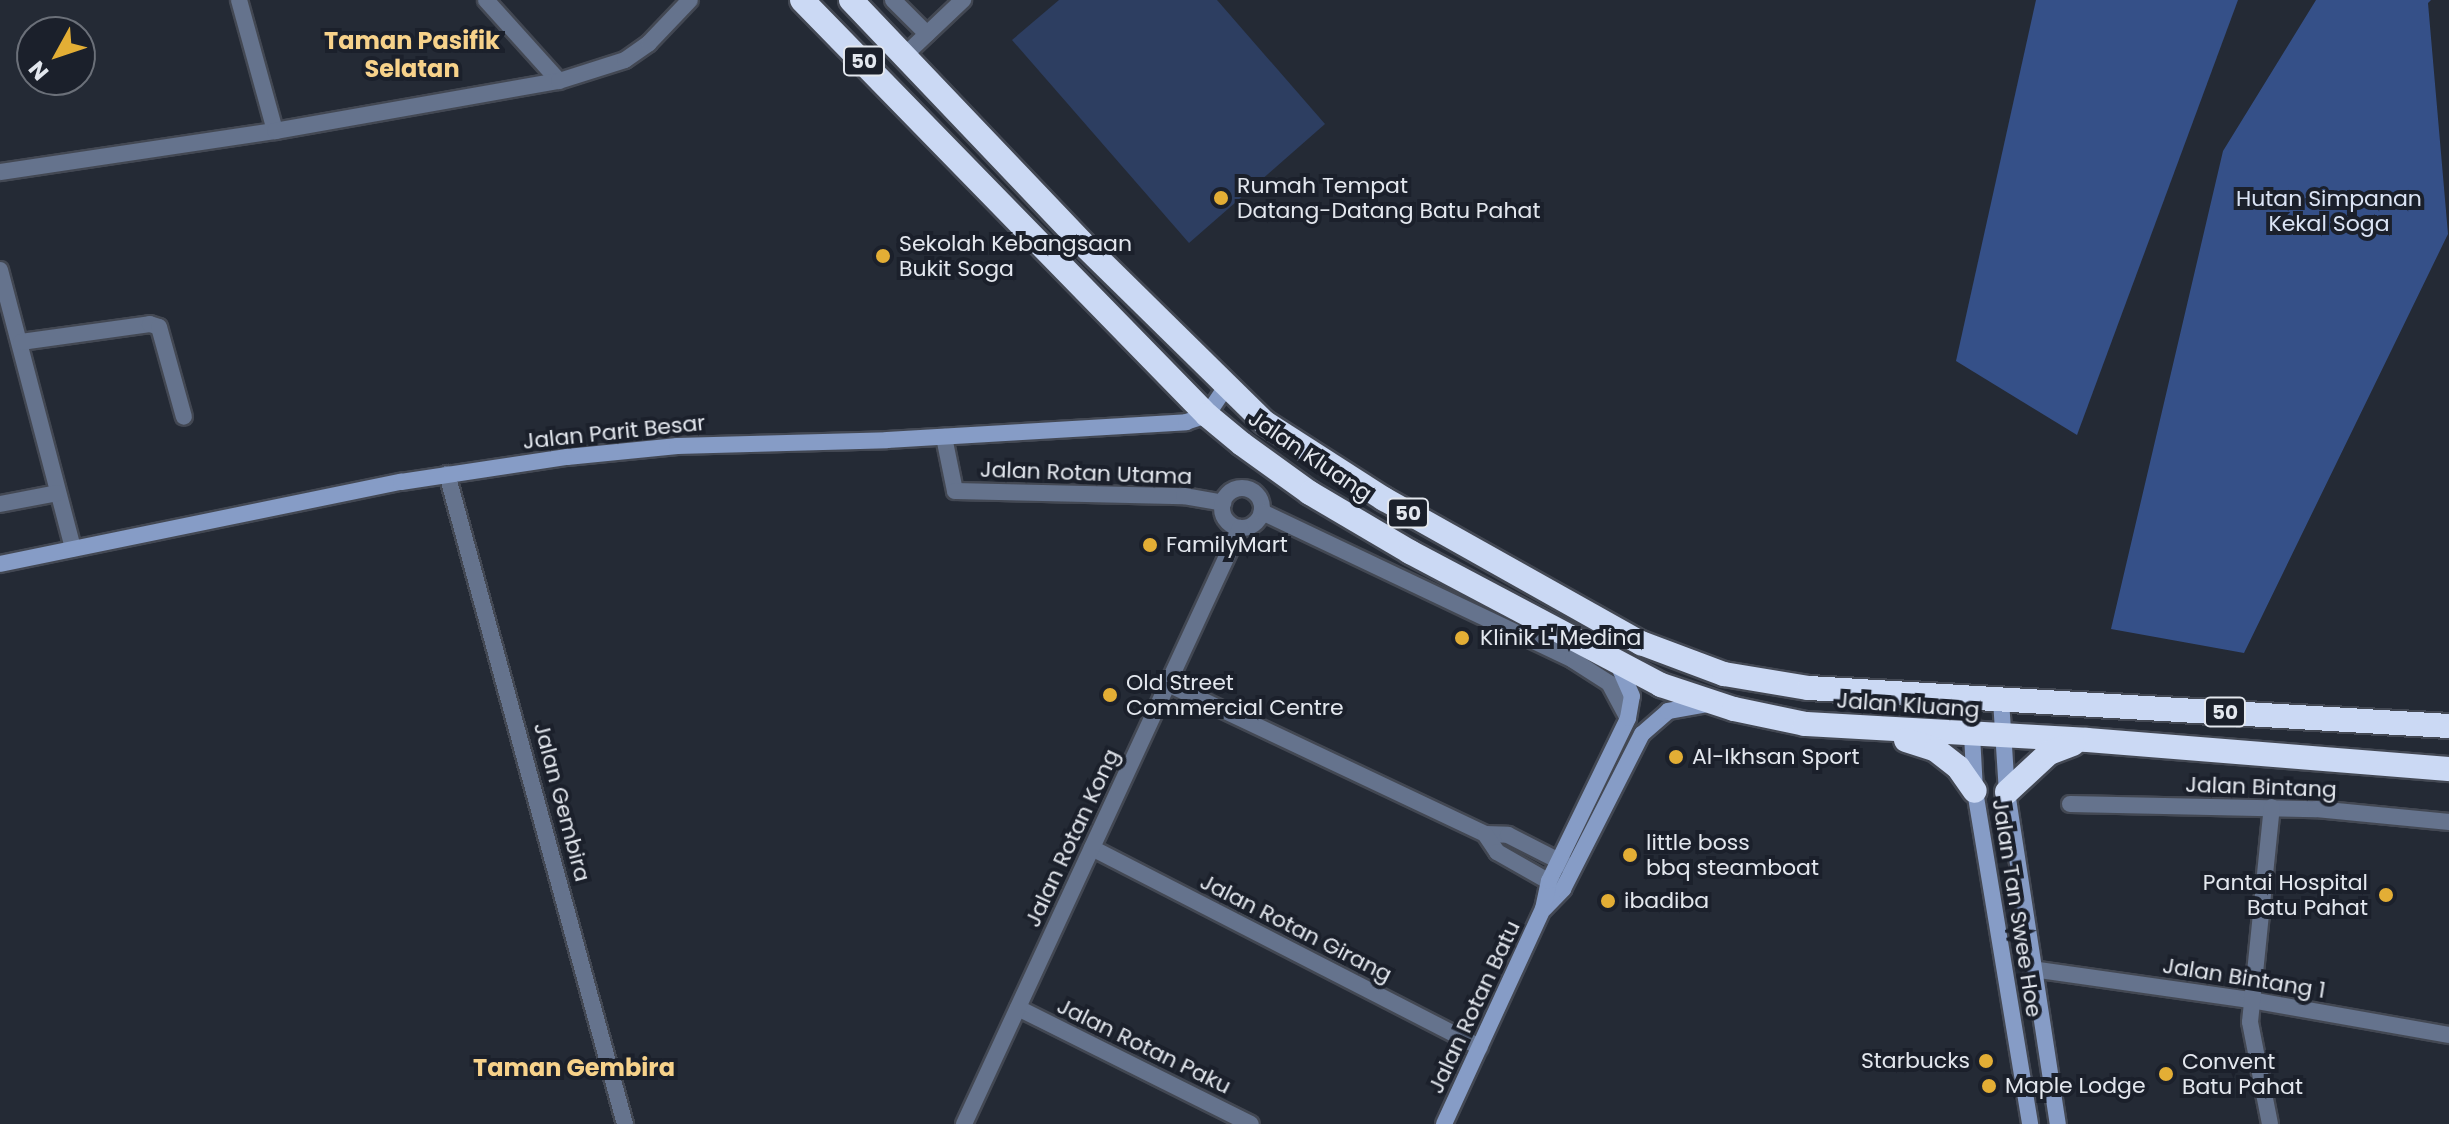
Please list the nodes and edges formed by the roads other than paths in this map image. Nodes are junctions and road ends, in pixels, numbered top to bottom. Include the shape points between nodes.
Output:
1 (239, 0) edge
2 (486, 0) edge
3 (690, 0) edge
4 (802, 0) edge
5 (851, 0) edge
6 (893, 0) edge
7 (963, 0) edge
8 (927, 34) junction
9 (906, 54) junction
10 (559, 81) junction
11 (924, 123) junction
12 (275, 131) junction
13 (0, 172) edge
14 (0, 270) edge
15 (21, 342) junction
16 (1226, 387) junction
17 (1207, 415) junction
18 (184, 417) dead end
19 (944, 437) junction
20 (450, 484) junction
21 (57, 493) junction
22 (1223, 503) junction
23 (0, 504) edge
24 (1262, 512) junction
25 (1240, 528) junction
26 (73, 549) junction
27 (0, 564) edge
28 (1618, 664) junction
29 (1168, 684) junction
30 (1970, 698) junction
31 (2001, 700) junction
32 (1713, 704) junction
33 (1628, 718) junction
34 (2449, 726) edge
35 (1879, 731) junction
36 (1971, 735) junction
37 (2002, 738) junction
38 (2087, 740) junction
39 (2449, 769) edge
40 (1975, 791) junction
41 (2007, 792) junction
42 (2070, 804) dead end
43 (2272, 807) junction
44 (2449, 822) edge
45 (1485, 834) junction
46 (1092, 848) junction
47 (1567, 866) junction
48 (1556, 885) junction
49 (2032, 969) junction
50 (2251, 1000) junction
51 (1018, 1008) junction
52 (2449, 1035) edge
53 (1480, 1047) junction
54 (625, 1124) edge
55 (964, 1124) edge
56 (1251, 1124) edge
57 (1444, 1124) edge
58 (2030, 1124) edge
59 (2058, 1124) edge
60 (2270, 1124) edge

1 - 12 street
2 - 10 street
3 - 10 street via 625,60
4 - 11 highway, Jalan Kluang / 50
5 - 9 highway, Jalan Kluang / 50
6 - 8 street
7 - 8 street
8 - 9 street
9 - 11 highway via 903,85
9 - 16 highway, Jalan Kluang / 50 via 1083,244
10 - 12 street
11 - 17 highway, Jalan Kluang / 50
12 - 13 street
14 - 15 street
15 - 18 street via 159,327
15 - 21 street
16 - 17 street
16 - 30 highway, Jalan Kluang / 50 via 1264,422 1384,499 1600,622 1679,660 1767,683
17 - 19 street, Jalan Parit Besar via 1186,422
17 - 28 highway, Jalan Kluang / 50 via 1310,493
19 - 20 street, Jalan Parit Besar via 655,447
19 - 22 street, Jalan Rotan Utama via 955,491 1184,496
20 - 26 street, Jalan Parit Besar
20 - 54 street, Jalan Gembira
21 - 23 street
21 - 26 street
22 - 24 street, Jalan Rotan Utama via 1243,488 1260,498
22 - 25 street via 1224,516
24 - 25 street via 1257,522
24 - 33 street, Jalan Rotan Utama via 1573,660 1609,683
25 - 29 street, Jalan Rotan Kong
26 - 27 street, Jalan Parit Besar
28 - 32 highway, Jalan Kluang / 50
28 - 33 street, Jalan Rotan Batu via 1632,696
29 - 45 street
29 - 46 street, Jalan Rotan Kong
30 - 31 highway, Jalan Kluang / 50
30 - 36 street, Jalan Tan Swee Hoe
31 - 34 highway, Jalan Kluang / 50
31 - 37 street, Jalan Tan Swee Hoe
32 - 35 highway, Jalan Kluang / 50 via 1805,724
32 - 47 street, Jalan Rotan Batu via 1668,711 1642,734
33 - 47 street, Jalan Rotan Batu
35 - 36 highway, Jalan Kluang / 50
35 - 40 highway via 1936,750 1958,767
36 - 37 highway, Jalan Kluang / 50
36 - 40 street, Jalan Tan Swee Hoe
37 - 38 highway, Jalan Kluang / 50
37 - 41 street, Jalan Tan Swee Hoe
38 - 39 highway, Jalan Kluang / 50
38 - 41 highway via 2049,753
40 - 58 street, Jalan Tan Swee Hoe
41 - 49 street, Jalan Tan Swee Hoe
42 - 43 street, Jalan Bintang
43 - 44 street, Jalan Bintang
43 - 50 street
45 - 47 street via 1508,835
45 - 48 street via 1497,852
46 - 51 street, Jalan Rotan Kong
46 - 53 street, Jalan Rotan Girang
47 - 48 street, Jalan Rotan Batu
48 - 53 street, Jalan Rotan Batu
49 - 50 street, Jalan Bintang 1
49 - 59 street, Jalan Tan Swee Hoe
50 - 52 street, Jalan Bintang 1
50 - 60 street via 2250,1022
51 - 55 street, Jalan Rotan Kong
51 - 56 street, Jalan Rotan Paku
53 - 57 street, Jalan Rotan Batu

